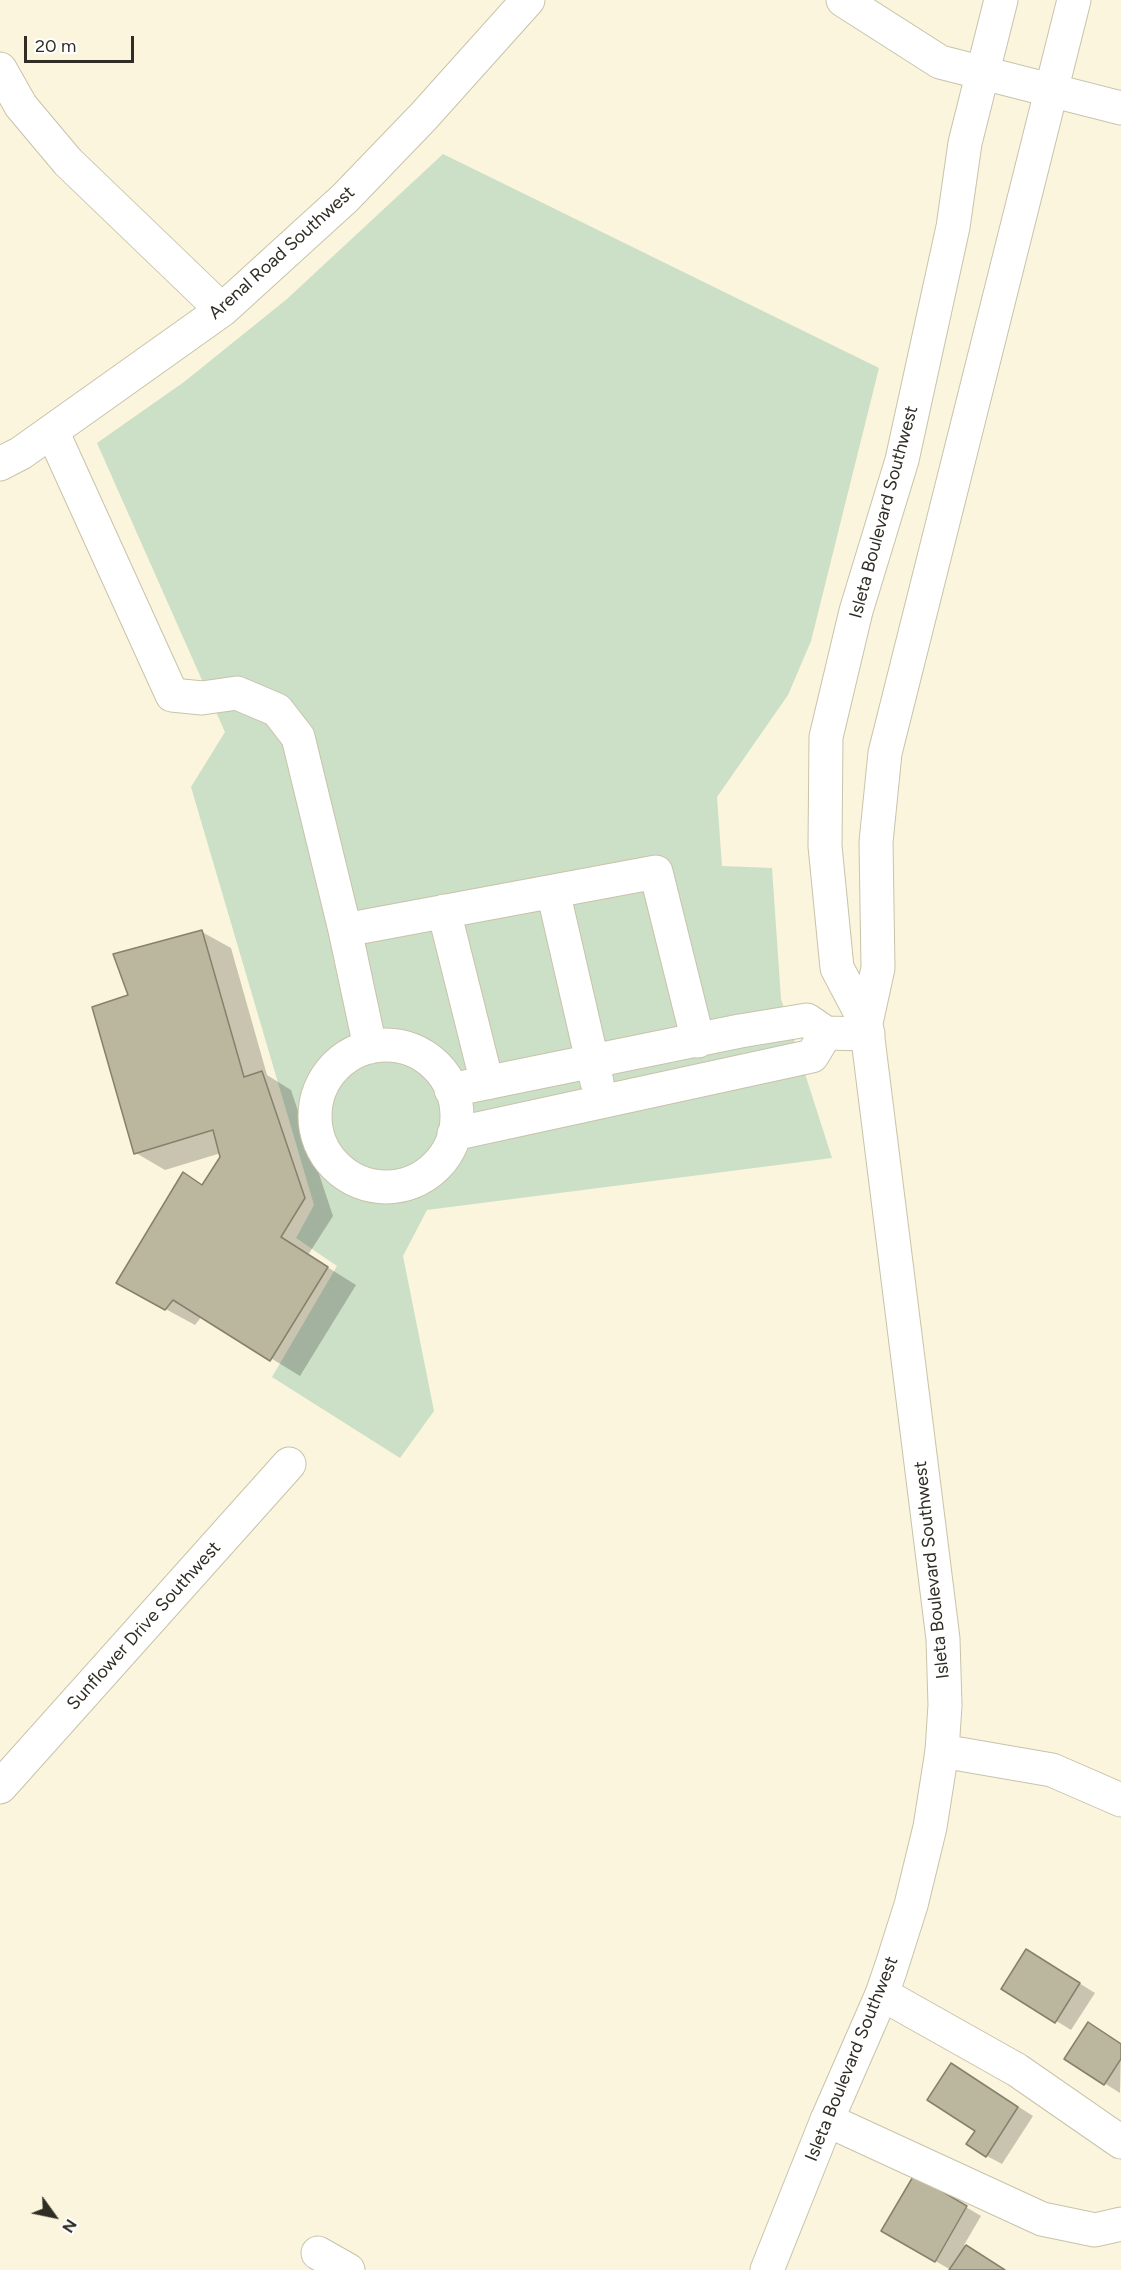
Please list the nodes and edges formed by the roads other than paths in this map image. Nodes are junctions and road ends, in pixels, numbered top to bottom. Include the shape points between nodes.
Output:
1 (528, 0) edge
2 (843, 0) edge
3 (1001, 0) edge
4 (1074, 0) edge
5 (0, 69) edge
6 (982, 73) junction
7 (1050, 91) junction
8 (1121, 108) edge
9 (222, 310) junction
10 (52, 431) junction
11 (0, 464) edge
12 (553, 891) junction
13 (444, 911) junction
14 (345, 930) junction
15 (867, 1028) junction
16 (826, 1033) junction
17 (698, 1041) junction
18 (370, 1047) junction
19 (591, 1062) junction
20 (487, 1083) junction
21 (451, 1090) junction
22 (602, 1102) junction
23 (454, 1134) junction
24 (289, 1464) dead end
25 (942, 1750) junction
26 (0, 1788) edge
27 (1121, 1800) edge
28 (882, 1994) junction
29 (827, 2120) junction
30 (1121, 2142) edge
31 (1121, 2224) edge
32 (318, 2253) dead end
33 (348, 2270) edge
34 (767, 2270) edge

1 - 9 main road, Arenal Road Southwest via 345,198
2 - 6 main road via 940,62
3 - 6 main road, Isleta Boulevard Southwest
4 - 7 main road, Isleta Boulevard Southwest
5 - 9 main road via 21,106 68,162
6 - 7 main road
6 - 15 main road, Isleta Boulevard Southwest via 902,460 856,611 826,737 825,846 837,968
7 - 8 main road
7 - 15 main road, Isleta Boulevard Southwest via 885,753 876,842 878,968
9 - 10 main road, Arenal Road Southwest
10 - 11 main road, Arenal Road Southwest
10 - 14 main road via 172,695 202,698 237,693 277,710 298,737
12 - 13 main road
12 - 17 main road via 656,872
12 - 19 main road
13 - 14 main road
13 - 20 main road
14 - 18 main road
15 - 16 main road
15 - 25 main road, Isleta Boulevard Southwest via 943,1640
16 - 17 main road via 807,1020
16 - 22 main road via 812,1056
17 - 19 main road
18 - 21 main road via 394,1045 416,1052 435,1065
18 - 23 main road via 349,1055 331,1071 319,1091 315,1113 318,1137 328,1158 344,1174 365,1185 389,1187 412,1183 432,1170 447,1152
19 - 20 main road
19 - 22 main road
20 - 21 main road
21 - 23 main road via 456,1106
22 - 23 main road
24 - 26 main road, Sunflower Drive Southwest
25 - 27 main road via 1052,1770
25 - 28 main road, Isleta Boulevard Southwest via 930,1827 911,1905
28 - 29 main road, Isleta Boulevard Southwest
28 - 30 main road via 1017,2070
29 - 31 main road via 1042,2219 1095,2230
29 - 34 main road, Isleta Boulevard Southwest
32 - 33 main road

